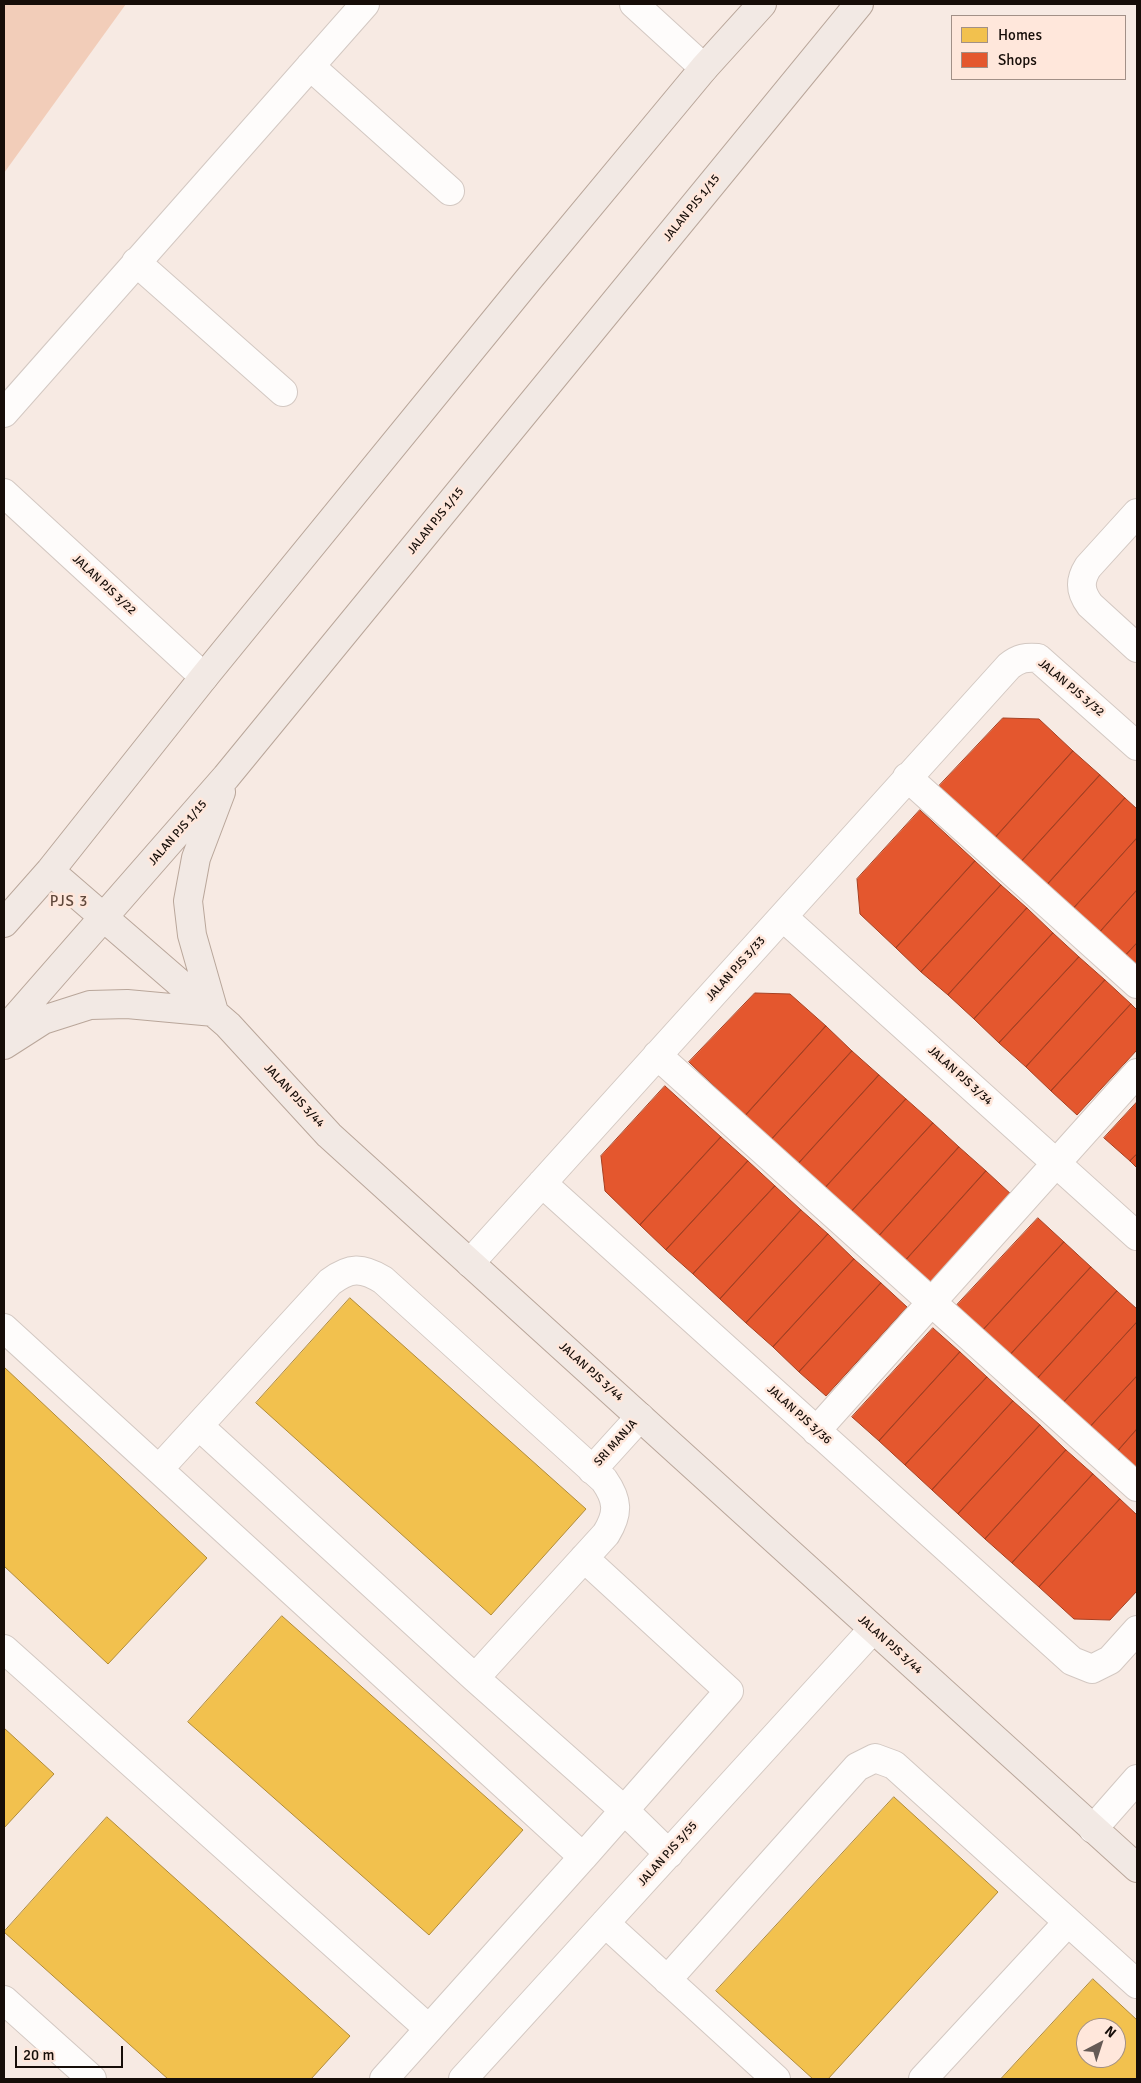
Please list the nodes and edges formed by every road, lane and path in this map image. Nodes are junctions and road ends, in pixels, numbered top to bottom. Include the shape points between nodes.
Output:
1 (365, 4) edge
2 (634, 4) edge
3 (744, 4) edge
4 (762, 4) edge
5 (859, 4) edge
6 (310, 66) junction
7 (704, 68) junction
8 (450, 191) dead end
9 (136, 262) junction
10 (284, 392) dead end
11 (4, 413) edge
12 (4, 493) edge
13 (1137, 513) edge
14 (1137, 648) edge
15 (1001, 674) joint
16 (204, 677) junction
17 (1137, 746) edge
18 (226, 777) junction
19 (907, 777) junction
20 (50, 871) junction
21 (783, 917) junction
22 (104, 918) junction
23 (4, 923) edge
24 (1137, 984) edge
25 (214, 1012) junction
26 (4, 1031) edge
27 (4, 1045) edge
28 (657, 1055) junction
29 (1137, 1073) edge
30 (1057, 1164) junction
31 (542, 1184) junction
32 (1137, 1236) edge
33 (470, 1263) junction
34 (932, 1302) junction
35 (4, 1328) edge
36 (640, 1417) junction
37 (199, 1426) junction
38 (816, 1431) junction
39 (159, 1469) junction
40 (592, 1470) junction
41 (1137, 1487) edge
42 (584, 1558) junction
43 (873, 1629) junction
44 (1137, 1630) edge
45 (4, 1649) edge
46 (475, 1678) junction
47 (1137, 1779) edge
48 (624, 1810) junction
49 (1093, 1829) junction
50 (668, 1854) junction
51 (583, 1857) junction
52 (1137, 1868) edge
53 (1068, 1922) junction
54 (606, 1923) junction
55 (667, 1980) junction
56 (1137, 1984) edge
57 (4, 2000) edge
58 (429, 2029) junction
59 (92, 2079) edge
60 (384, 2079) edge
61 (464, 2079) edge
62 (776, 2079) edge
63 (923, 2079) edge

1 - 6 street
2 - 7 street
3 - 7 main road
4 - 7 main road
5 - 18 main road, JALAN PJS 1/15
6 - 8 street
6 - 9 street
7 - 16 main road
9 - 10 street
9 - 11 street
12 - 16 street, JALAN PJS 3/22
13 - 14 street via 1082,576 1084,597
15 - 17 street, JALAN PJS 3/32 via 1017,660 1038,658
15 - 19 street, JALAN PJS 3/33
16 - 20 main road
18 - 22 main road, JALAN PJS 1/15
18 - 25 main road via 196,858 188,901 192,935
19 - 21 street, JALAN PJS 3/33
19 - 24 street
20 - 22 main road, JALAN PJS 3/44
20 - 23 main road
21 - 28 street, JALAN PJS 3/33
21 - 30 street, JALAN PJS 3/34
22 - 25 main road, JALAN PJS 3/44
22 - 26 main road, JALAN PJS 1/15
25 - 27 main road via 90,1004 43,1020
25 - 33 main road, JALAN PJS 3/44 via 329,1135
28 - 31 street, JALAN PJS 3/33
28 - 34 street
29 - 30 street
30 - 32 street, JALAN PJS 3/34
30 - 34 street
31 - 33 street, JALAN PJS 3/33
31 - 38 street, JALAN PJS 3/36
33 - 36 main road, JALAN PJS 3/44
34 - 38 street
34 - 41 street
35 - 39 street
36 - 40 street, SRI MANJA
36 - 43 main road, JALAN PJS 3/44
37 - 39 street
37 - 40 street via 330,1282 342,1273 356,1270 370,1272 383,1280
37 - 46 street
38 - 44 street, JALAN PJS 3/36 via 1072,1661 1092,1668 1110,1660
39 - 51 street
40 - 42 street via 612,1492 616,1507 614,1522
42 - 46 street
42 - 48 street via 729,1691
43 - 49 main road, JALAN PJS 3/44
43 - 50 street, JALAN PJS 3/55
45 - 58 street
46 - 48 street
47 - 49 street
48 - 50 street
48 - 51 street
49 - 52 main road, JALAN PJS 3/44
50 - 54 street, JALAN PJS 3/55
51 - 58 street
53 - 55 street via 894,1765 875,1758 857,1767
53 - 56 street
53 - 63 street
54 - 55 street
54 - 61 street, JALAN PJS 3/55
55 - 62 street
57 - 59 street
58 - 60 street

